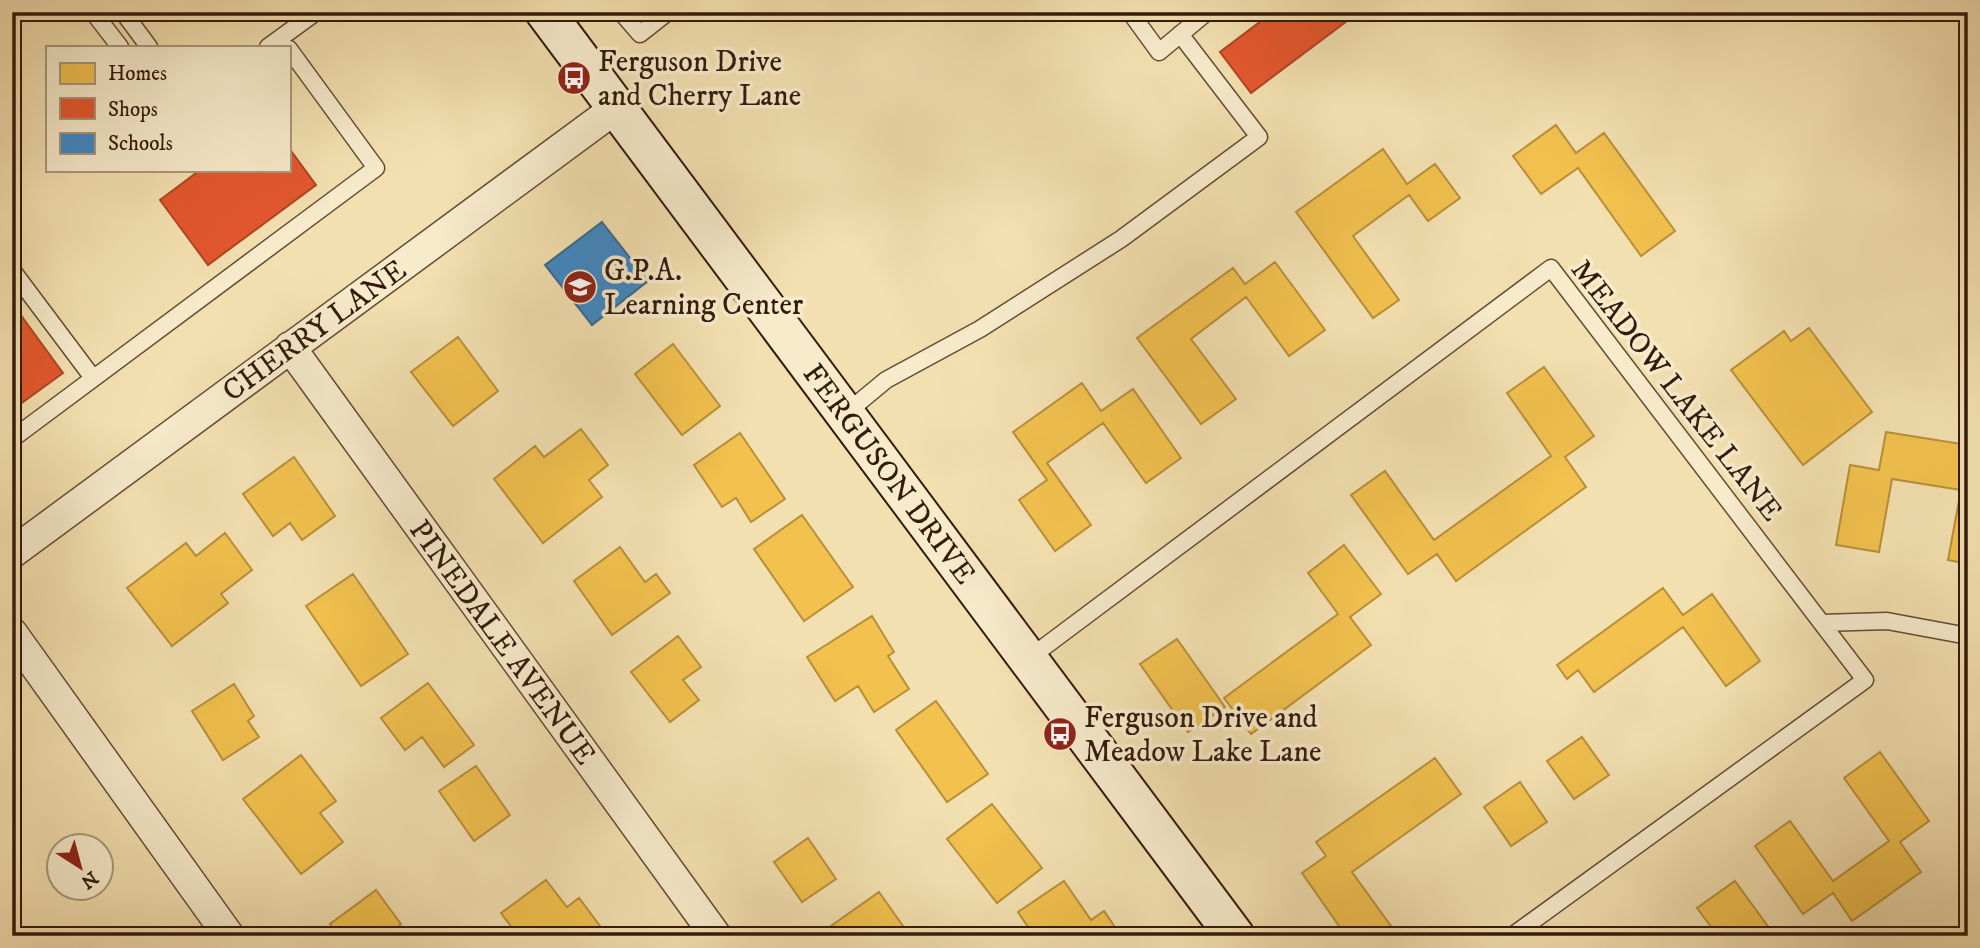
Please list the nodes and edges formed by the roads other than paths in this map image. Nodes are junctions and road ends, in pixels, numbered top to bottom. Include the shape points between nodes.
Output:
1 (93, 12) edge
2 (123, 12) edge
3 (316, 12) edge
4 (545, 12) edge
5 (621, 12) edge
6 (668, 12) edge
7 (1129, 12) edge
8 (1207, 12) edge
9 (138, 33) junction
10 (1180, 34) junction
11 (281, 45) edge
12 (119, 46) edge
13 (121, 46) edge
14 (148, 46) edge
15 (290, 57) edge
16 (616, 108) junction
17 (12, 270) edge
18 (289, 347) junction
19 (93, 378) junction
20 (845, 414) junction
21 (12, 439) edge
22 (12, 553) edge
23 (1822, 623) junction
24 (12, 633) edge
25 (1968, 636) edge
26 (1028, 659) junction
27 (229, 936) edge
28 (716, 936) edge
29 (1235, 936) edge
30 (1512, 936) edge

1 - 12 lane
2 - 9 lane
3 - 11 lane
4 - 16 street, FERGUSON DRIVE
5 - 6 lane via 640,34
7 - 10 lane via 1159,52
8 - 10 lane
9 - 13 lane
9 - 14 lane
10 - 20 lane via 1259,137 1121,239 979,329 887,380
15 - 19 lane via 376,168
16 - 18 street, CHERRY LANE
16 - 20 street, FERGUSON DRIVE
17 - 19 lane
18 - 22 street, CHERRY LANE
18 - 28 street, PINEDALE AVENUE
19 - 21 lane
20 - 26 street, FERGUSON DRIVE
23 - 25 lane via 1887,621
23 - 26 lane, MEADOW LAKE LANE via 1550,268
23 - 30 lane, MEADOW LAKE LANE via 1865,680
24 - 27 street
26 - 29 street, FERGUSON DRIVE

